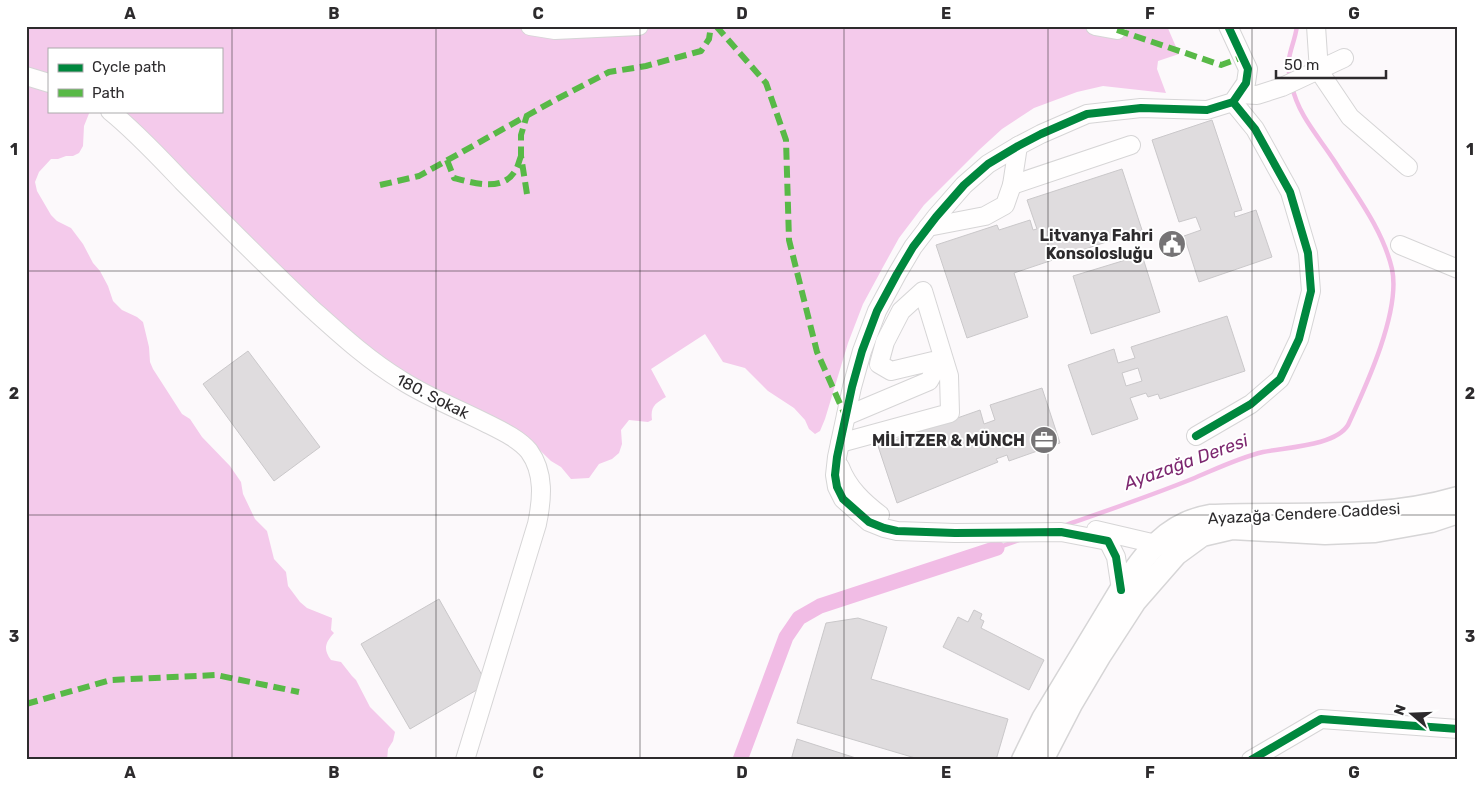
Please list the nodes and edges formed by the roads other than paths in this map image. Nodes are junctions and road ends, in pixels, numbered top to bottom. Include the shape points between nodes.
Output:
1 (530, 26) edge
2 (639, 26) edge
3 (1095, 26) edge
4 (1228, 26) edge
5 (1316, 26) edge
6 (1117, 30) dead end
7 (1344, 58) dead end
8 (1318, 71) junction
9 (26, 76) edge
10 (48, 83) edge
11 (1236, 98) junction
12 (111, 112) edge
13 (1131, 145) dead end
14 (1018, 146) junction
15 (1408, 167) dead end
16 (1012, 185) junction
17 (928, 228) junction
18 (1400, 245) dead end
19 (1458, 269) edge
20 (846, 416) junction
21 (1196, 436) dead end
22 (838, 450) junction
23 (1458, 498) edge
24 (1458, 512) edge
25 (1087, 532) junction
26 (1156, 544) junction
27 (1121, 590) junction
28 (1100, 655) junction
29 (1043, 719) junction
30 (1458, 729) edge
31 (465, 760) edge
32 (1011, 760) edge
33 (1023, 760) edge
34 (1042, 760) edge
35 (1058, 760) edge
36 (1251, 760) edge

1 - 2 street via 555,30
3 - 6 street
4 - 11 street via 1248,70 1246,83
5 - 8 street
7 - 8 street
8 - 11 street via 1282,87
8 - 15 street via 1350,117
9 - 10 street
11 - 14 street via 1207,110 1141,108 1086,114
11 - 21 street via 1290,192 1308,253 1311,292 1300,339 1280,379 1251,404
12 - 31 street, 180. Sokak via 271,272 353,347 401,381 503,432 529,451 541,482 537,524
13 - 16 street
14 - 16 street
14 - 17 street via 988,164 959,191
16 - 17 street via 1005,205 985,216
17 - 20 street via 913,246 877,311
18 - 19 street
20 - 22 street
20 - 22 street via 929,380 935,370 933,361 891,371 879,364 885,342 901,312 923,291 949,376 950,413
22 - 25 street via 846,482 866,504 893,522 910,526 1010,528 1057,524
23 - 26 main road, Ayazağa Cendere Caddesi via 1362,514 1196,518 1167,533
24 - 28 main road, Ayazağa Cendere Caddesi via 1431,521 1375,531 1325,533 1232,528 1202,535 1176,554 1141,594
25 - 26 street
25 - 27 street via 1108,541 1113,549
26 - 27 main road, Ayazağa Cendere Caddesi
27 - 29 main road, Ayazağa Cendere Caddesi
28 - 34 main road
28 - 35 main road
29 - 32 main road
29 - 33 main road
30 - 36 street via 1321,719

